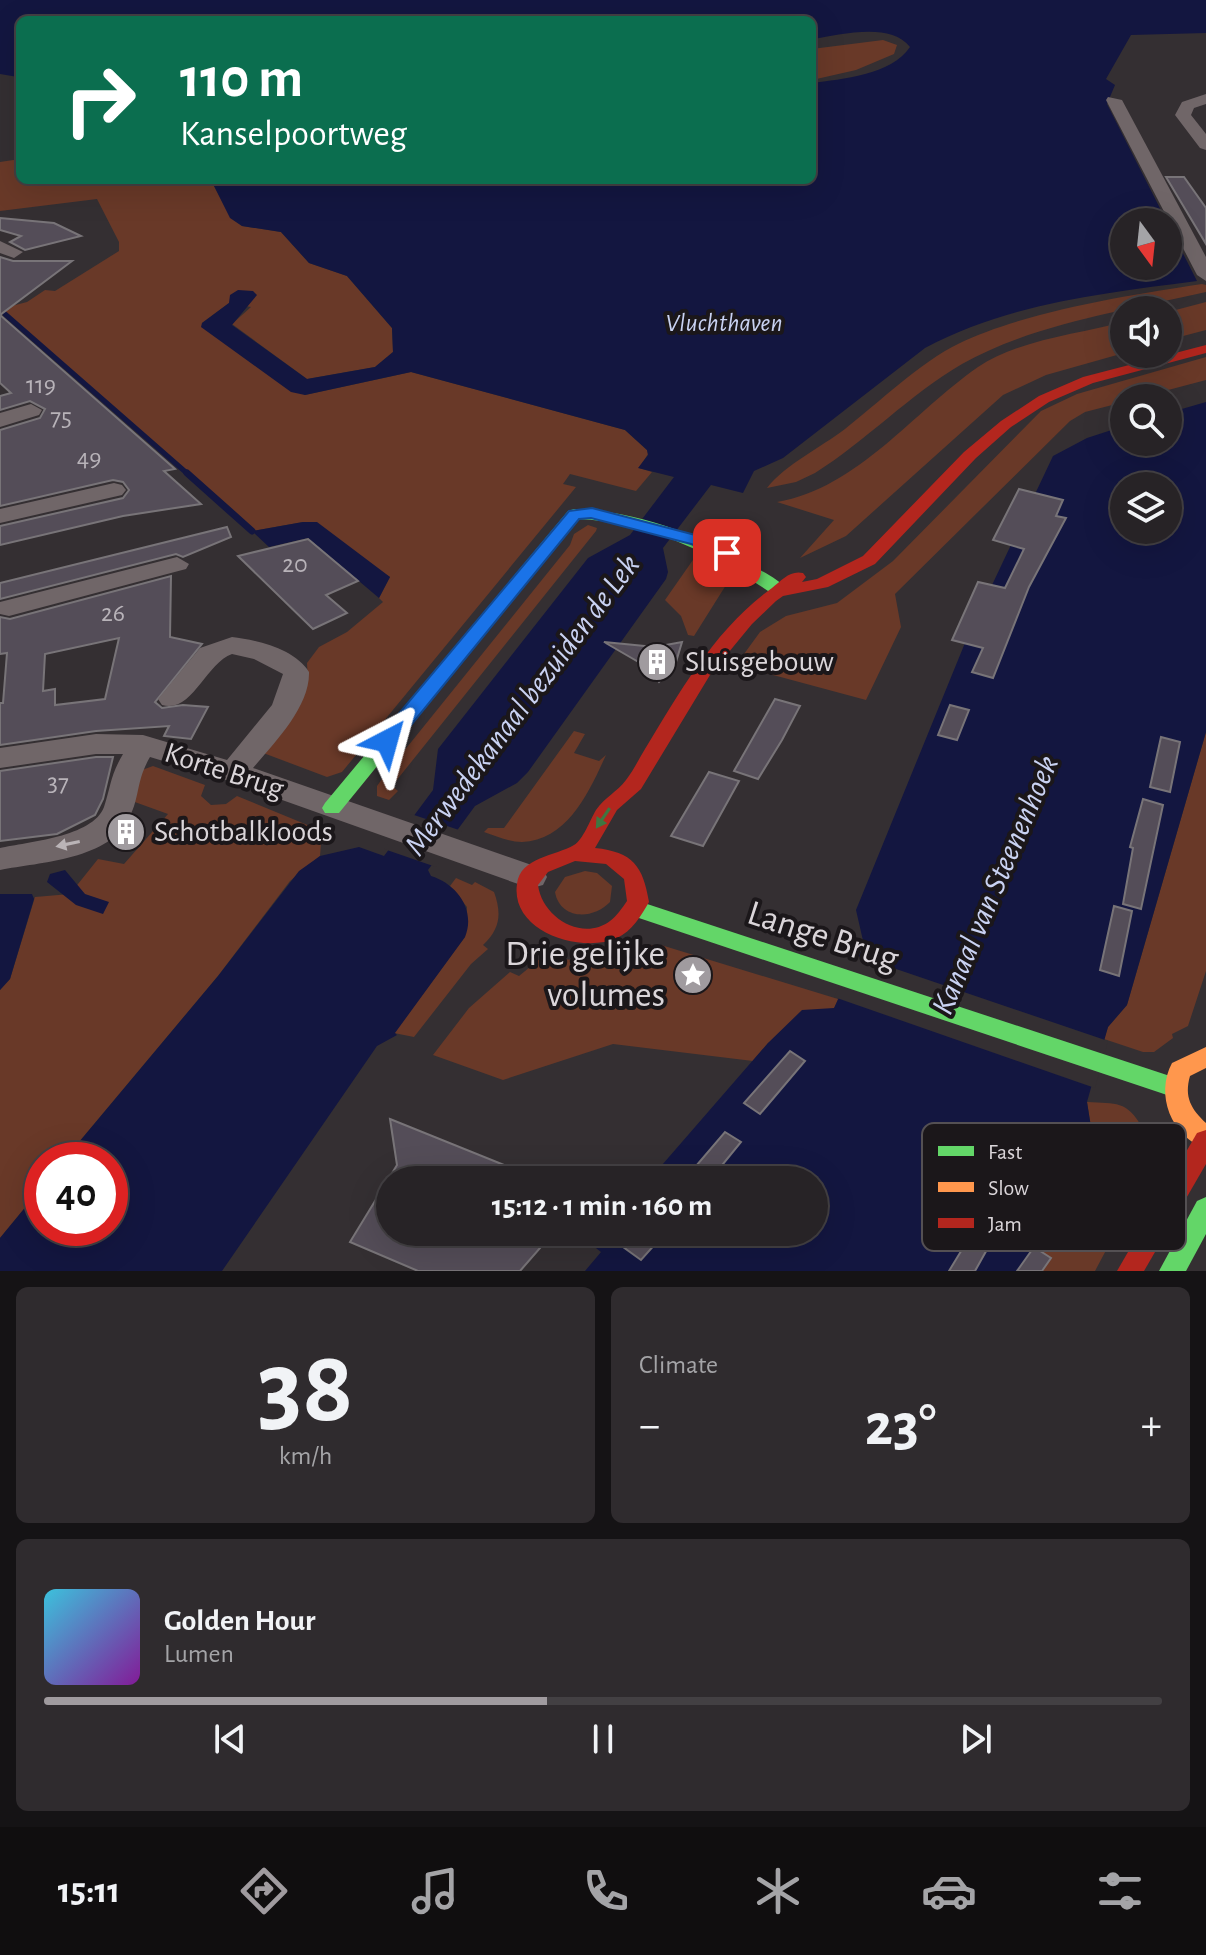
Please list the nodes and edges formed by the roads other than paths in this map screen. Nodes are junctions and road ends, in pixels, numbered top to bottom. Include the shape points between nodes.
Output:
1 (1206, 99) edge
2 (1114, 100) dead end
3 (1206, 145) edge
4 (1206, 275) edge
5 (1206, 349) edge
6 (31, 410) dead end
7 (0, 420) edge
8 (114, 490) dead end
9 (0, 516) edge
10 (177, 564) dead end
11 (780, 591) junction
12 (9, 608) dead end
13 (172, 699) dead end
14 (143, 745) junction
15 (0, 758) edge
16 (233, 772) junction
17 (631, 789) junction
18 (332, 808) junction
19 (629, 817) dead end
20 (621, 838) dead end
21 (582, 852) junction
22 (612, 857) junction
23 (0, 859) edge
24 (532, 877) junction
25 (635, 908) junction
26 (1206, 1057) edge
27 (1173, 1087) junction
28 (1206, 1140) edge
29 (1186, 1174) edge
30 (1206, 1209) edge
31 (1186, 1245) edge
32 (1142, 1251) edge
33 (1183, 1251) edge
34 (1130, 1271) edge
35 (1172, 1271) edge

1 - 3 street via 1188,105 1183,115
2 - 4 street
5 - 11 street via 1073,387 1034,405 998,432 873,557 796,591
6 - 7 street
8 - 9 street
10 - 12 street
11 - 17 street via 729,633
11 - 18 street via 727,553 676,535 587,512 569,519
13 - 16 street via 214,649 226,644 245,645 293,667 299,682
14 - 15 street, Korte Brug via 96,744
14 - 16 street, Korte Brug
14 -> 23 street via 124,777 112,821 87,840
16 - 18 street, Korte Brug
17 - 19 street
17 -> 21 street via 616,798
18 - 24 street, Korte Brug
20 - 22 street
21 - 22 street
21 - 24 street via 552,859
22 - 25 street via 634,876 639,896
24 - 25 street via 527,890 531,909 560,932 604,932
25 - 27 street, Lange Brug
26 - 27 street via 1180,1070
27 - 28 street via 1181,1115
28 - 29 street
30 - 31 street
32 - 34 street
33 - 35 street

